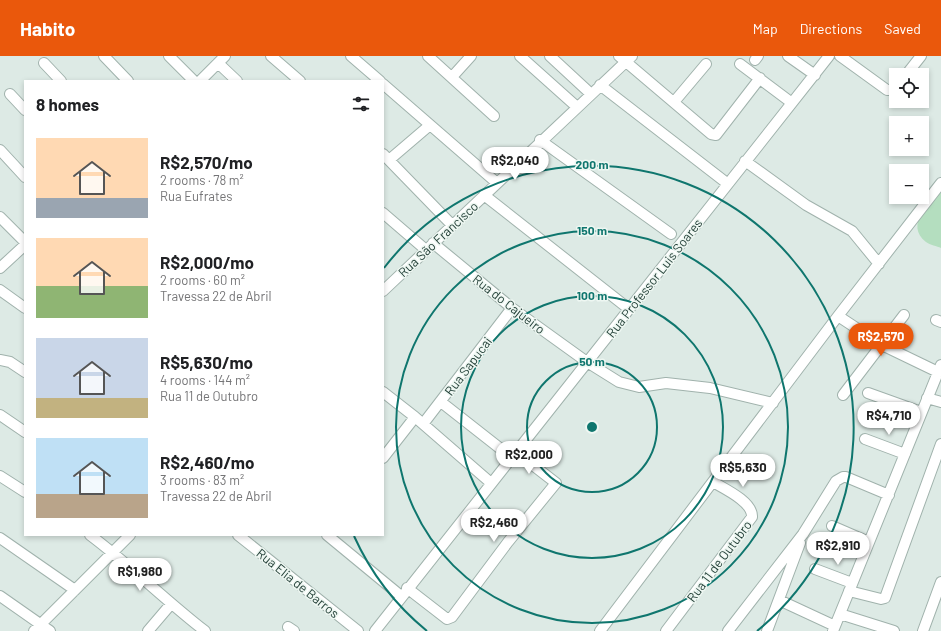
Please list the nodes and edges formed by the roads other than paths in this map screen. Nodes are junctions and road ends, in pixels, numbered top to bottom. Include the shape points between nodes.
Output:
1 (104, 56) edge
2 (170, 56) edge
3 (271, 56) edge
4 (352, 56) edge
5 (428, 56) edge
6 (471, 56) edge
7 (520, 56) edge
8 (550, 56) edge
9 (788, 56) edge
10 (829, 56) edge
11 (840, 56) edge
12 (921, 56) edge
13 (626, 58) edge
14 (221, 60) edge
15 (44, 63) dead end
16 (706, 64) dead end
17 (740, 64) dead end
18 (912, 68) edge
19 (815, 75) junction
20 (452, 77) junction
21 (760, 78) junction
22 (59, 80) edge
23 (127, 80) edge
24 (193, 80) edge
25 (201, 80) edge
26 (236, 80) edge
27 (299, 80) edge
28 (379, 80) edge
29 (384, 85) edge
30 (600, 85) junction
31 (889, 90) edge
32 (10, 94) dead end
33 (591, 94) junction
34 (674, 102) junction
35 (792, 104) junction
36 (577, 106) junction
37 (24, 109) edge
38 (494, 116) dead end
39 (430, 125) junction
40 (540, 140) junction
41 (0, 150) edge
42 (386, 157) edge
43 (745, 161) junction
44 (24, 176) edge
45 (497, 183) junction
46 (941, 183) edge
47 (728, 184) junction
48 (484, 196) junction
49 (384, 214) edge
50 (0, 217) edge
51 (452, 226) junction
52 (671, 234) dead end
53 (24, 241) edge
54 (24, 247) edge
55 (429, 247) junction
56 (879, 264) junction
57 (0, 268) edge
58 (384, 287) edge
59 (0, 290) edge
60 (24, 307) edge
61 (512, 308) junction
62 (629, 310) junction
63 (904, 315) dead end
64 (838, 316) junction
65 (882, 345) junction
66 (0, 360) edge
67 (587, 362) junction
68 (940, 369) edge
69 (24, 371) edge
70 (384, 393) edge
71 (868, 393) dead end
72 (843, 394) dead end
73 (927, 398) junction
74 (441, 402) junction
75 (941, 402) edge
76 (773, 403) junction
77 (921, 412) junction
78 (0, 415) edge
79 (419, 420) junction
80 (24, 431) edge
81 (865, 439) dead end
82 (941, 444) edge
83 (905, 454) junction
84 (514, 455) junction
85 (384, 457) edge
86 (0, 476) edge
87 (713, 482) junction
88 (491, 483) junction
89 (24, 491) edge
90 (889, 495) junction
91 (832, 526) dead end
92 (803, 534) junction
93 (91, 536) edge
94 (129, 536) edge
95 (239, 536) edge
96 (328, 536) edge
97 (0, 538) edge
98 (869, 542) junction
99 (112, 552) junction
100 (815, 569) dead end
101 (941, 582) edge
102 (851, 587) junction
103 (75, 590) junction
104 (404, 592) junction
105 (0, 596) edge
106 (779, 600) junction
107 (171, 604) junction
108 (840, 614) junction
109 (42, 624) junction
110 (834, 629) edge
111 (34, 631) edge
112 (50, 631) edge
113 (148, 631) edge
114 (205, 631) edge
115 (358, 631) edge
116 (374, 631) edge
117 (600, 631) edge
118 (666, 631) edge
119 (728, 631) edge
120 (767, 631) edge
121 (894, 631) edge
122 (923, 631) edge

1 - 23 street
2 - 24 street
3 - 27 street
4 - 28 street
5 - 20 street
6 - 20 street
7 - 36 street
8 - 33 street
9 - 19 street
10 - 19 street, Rua Professor Luis Soares
11 - 31 street
12 - 18 street
13 - 30 street, Rua São Francisco
13 - 34 street
14 - 25 street
14 - 26 street
15 - 22 street
16 - 34 street
17 - 21 street
19 - 35 street, Rua Professor Luis Soares
20 - 38 street
21 - 34 street via 716,135 711,134
21 - 35 street
29 - 39 street
30 - 33 street, Rua São Francisco
30 - 47 street
32 - 37 street
33 - 36 street, Rua São Francisco
35 - 43 street, Rua Professor Luis Soares
36 - 40 street, Rua São Francisco
39 - 42 street
39 - 45 street
40 - 45 street, Rua São Francisco
40 - 52 street
41 - 44 street
42 - 51 street
43 - 47 street, Rua Professor Luis Soares
43 - 56 street via 806,206 852,230
45 - 48 street, Rua São Francisco
46 - 56 street
47 - 62 street, Rua Professor Luis Soares
48 - 51 street, Rua São Francisco
48 - 62 street
49 - 55 street, Rua do Cajueiro
50 - 53 street
51 - 55 street, Rua São Francisco
54 - 57 street
55 - 58 street, Rua São Francisco
55 - 61 street, Rua do Cajueiro
56 - 64 street
59 - 60 street
61 - 67 street, Rua do Cajueiro
61 - 74 street, Rua Sapucai
62 - 67 street, Rua Professor Luis Soares
63 - 65 street
64 - 65 street
64 - 76 street
65 - 68 street
65 - 72 street
66 - 69 street via 10,362
67 - 76 street, Rua do Cajueiro via 629,385 640,387 666,383 710,388
67 - 84 street, Rua Professor Luis Soares
68 - 73 street
70 - 79 street
71 - 77 street
73 - 75 street
73 - 77 street
74 - 79 street, Rua Sapucai
74 - 84 street
76 - 87 street
77 - 83 street
78 - 80 street
79 - 85 street, Rua Sapucai
79 - 88 street
81 - 83 street
82 - 102 street via 885,598 881,600
83 - 90 street
84 - 88 street, Rua Professor Luis Soares
84 - 104 street via 556,483 452,617 447,619
86 - 89 street
87 - 117 street
87 - 118 street, Rua 11 de Outubro via 747,504 753,512 752,517
88 - 104 street, Rua Professor Luis Soares
90 - 92 street via 843,477 836,481
90 - 98 street
91 - 98 street
92 - 106 street
92 - 119 street
93 - 99 street
94 - 99 street
95 - 115 street, Rua Elia de Barros
96 - 104 street
97 - 103 street
98 - 102 street
99 - 103 street
99 - 107 street
100 - 102 street
101 - 122 street
102 - 108 street
103 - 109 street
104 - 116 street, Rua Professor Luis Soares
105 - 109 street
106 - 110 street
106 - 120 street
107 - 113 street
107 - 114 street
108 - 110 street
108 - 121 street
109 - 111 street
109 - 112 street

